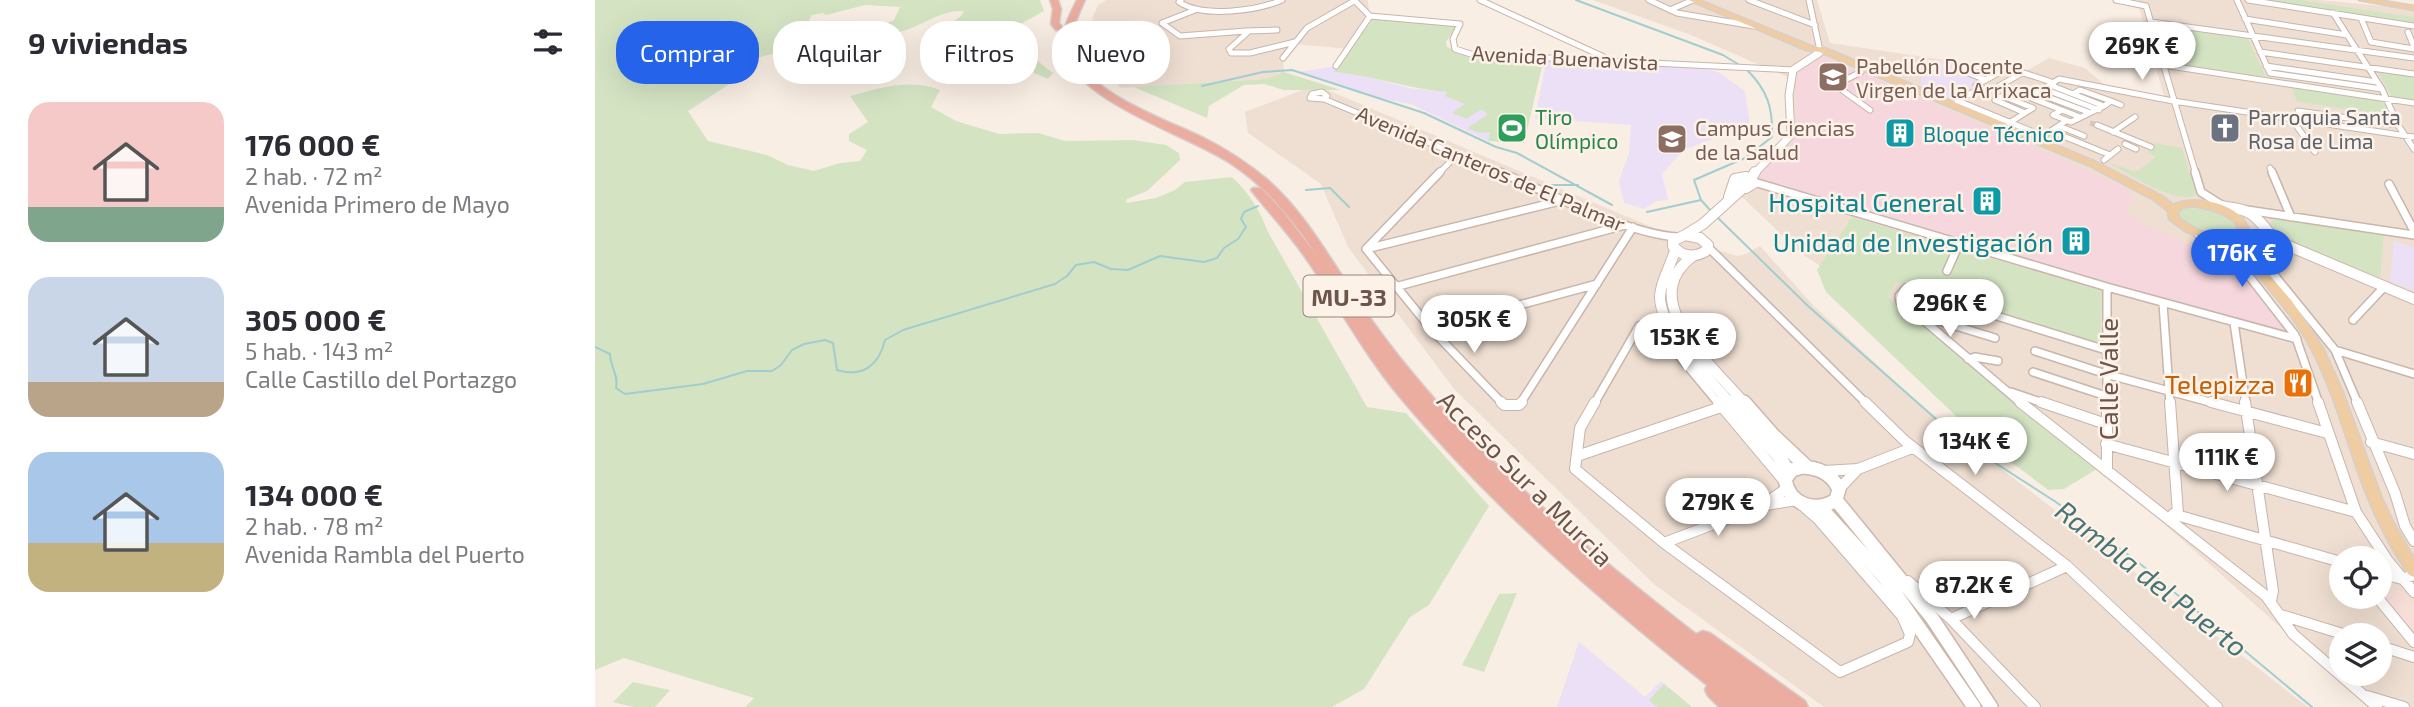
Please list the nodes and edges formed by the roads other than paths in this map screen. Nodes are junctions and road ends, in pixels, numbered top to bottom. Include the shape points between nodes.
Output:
1 (1054, 0) edge
2 (1073, 0) edge
3 (1081, 0) edge
4 (1181, 0) edge
5 (1282, 0) edge
6 (1480, 0) edge
7 (1649, 0) edge
8 (1694, 0) edge
9 (1703, 0) edge
10 (1749, 0) edge
11 (1809, 0) edge
12 (2116, 0) edge
13 (2237, 0) edge
14 (2248, 0) edge
15 (2363, 0) edge
16 (1354, 1) edge
17 (2414, 8) edge
18 (1195, 10) junction
19 (1670, 10) junction
20 (2333, 13) junction
21 (1370, 16) junction
22 (2361, 18) junction
23 (2245, 19) junction
24 (1055, 21) edge
25 (1062, 21) edge
26 (2152, 23) junction
27 (1815, 25) junction
28 (2414, 26) edge
29 (1759, 27) junction
30 (1276, 30) dead end
31 (1246, 31) junction
32 (2408, 32) dead end
33 (2347, 35) junction
34 (2253, 37) junction
35 (1295, 42) junction
36 (1816, 48) junction
37 (2414, 48) edge
38 (2260, 52) junction
39 (2358, 52) junction
40 (1596, 53) junction
41 (1283, 58) dead end
42 (1607, 59) junction
43 (2414, 59) edge
44 (1632, 60) junction
45 (2164, 65) junction
46 (1336, 66) dead end
47 (2266, 66) junction
48 (1986, 67) junction
49 (2367, 67) junction
50 (1793, 70) junction
51 (2004, 70) junction
52 (1861, 72) dead end
53 (2022, 73) junction
54 (2270, 73) junction
55 (2414, 74) edge
56 (1973, 75) junction
57 (1986, 80) junction
58 (2077, 82) junction
59 (2273, 82) junction
60 (2377, 82) junction
61 (1080, 84) edge
62 (1999, 86) junction
63 (2044, 89) junction
64 (2382, 89) junction
65 (1980, 90) junction
66 (2064, 90) junction
67 (2013, 91) dead end
68 (2073, 94) junction
69 (1324, 99) dead end
70 (2080, 99) junction
71 (2387, 99) junction
72 (1995, 100) junction
73 (2111, 101) junction
74 (2173, 101) junction
75 (1955, 103) junction
76 (2003, 103) junction
77 (2414, 103) edge
78 (2070, 105) junction
79 (2121, 105) dead end
80 (2102, 108) junction
81 (1870, 110) dead end
82 (2061, 110) junction
83 (2088, 112) junction
84 (1986, 113) junction
85 (2026, 113) junction
86 (2136, 117) dead end
87 (2079, 118) junction
88 (2291, 118) junction
89 (2303, 120) junction
90 (2069, 121) junction
91 (2009, 123) junction
92 (2398, 125) junction
93 (2059, 126) junction
94 (2051, 131) junction
95 (2113, 132) junction
96 (2084, 136) dead end
97 (2406, 136) junction
98 (2414, 137) edge
99 (2125, 144) dead end
100 (2151, 147) dead end
101 (2118, 149) dead end
102 (2136, 149) dead end
103 (2414, 149) edge
104 (2315, 152) dead end
105 (1457, 155) junction
106 (2270, 168) dead end
107 (2108, 172) junction
108 (1748, 181) junction
109 (2389, 184) dead end
110 (2201, 192) junction
111 (1564, 200) junction
112 (2190, 203) junction
113 (2204, 204) junction
114 (2226, 207) junction
115 (2243, 209) junction
116 (2173, 210) junction
117 (2288, 216) junction
118 (1705, 224) junction
119 (1629, 226) junction
120 (2264, 231) junction
121 (2198, 233) junction
122 (2414, 233) edge
123 (2241, 235) junction
124 (1678, 242) junction
125 (1958, 247) junction
126 (1366, 249) junction
127 (1701, 249) junction
128 (1997, 261) dead end
129 (1947, 271) dead end
130 (2267, 281) junction
131 (1597, 284) junction
132 (2385, 286) junction
133 (1395, 287) junction
134 (2107, 287) junction
135 (2414, 299) edge
136 (2163, 303) junction
137 (1911, 310) junction
138 (2353, 320) dead end
139 (2234, 323) junction
140 (1431, 329) junction
141 (1995, 338) dead end
142 (2297, 339) junction
143 (2106, 350) junction
144 (2335, 350) junction
145 (2035, 351) dead end
146 (1968, 359) junction
147 (1998, 361) dead end
148 (2032, 372) dead end
149 (2106, 374) junction
150 (2414, 375) edge
151 (2005, 390) junction
152 (2168, 390) junction
153 (2106, 396) junction
154 (1721, 407) junction
155 (2248, 412) junction
156 (2106, 424) junction
157 (2327, 433) junction
158 (2371, 442) junction
159 (2106, 444) junction
160 (1912, 448) junction
161 (2414, 454) edge
162 (1577, 456) junction
163 (2173, 463) junction
164 (1807, 467) junction
165 (1857, 468) junction
166 (1824, 471) junction
167 (2107, 471) junction
168 (1787, 481) junction
169 (2258, 486) junction
170 (1837, 495) junction
171 (1797, 501) junction
172 (1761, 506) junction
173 (1820, 507) junction
174 (2356, 512) junction
175 (2178, 514) junction
176 (2163, 515) junction
177 (2409, 527) edge
178 (2266, 540) junction
179 (2414, 541) edge
180 (1664, 543) junction
181 (2329, 558) edge
182 (1887, 561) junction
183 (2067, 566) junction
184 (2414, 573) edge
185 (2392, 576) edge
186 (2401, 579) junction
187 (2414, 592) edge
188 (2271, 601) junction
189 (1650, 608) junction
190 (2387, 609) edge
191 (2281, 615) junction
192 (1951, 619) junction
193 (2329, 630) edge
194 (2414, 642) edge
195 (2392, 650) edge
196 (1680, 653) junction
197 (2414, 657) edge
198 (2363, 695) junction
199 (1733, 707) edge
200 (1750, 707) edge
201 (1774, 707) edge
202 (1798, 707) edge
203 (1974, 707) edge
204 (1990, 707) edge
205 (2035, 707) edge
206 (2217, 707) edge
207 (2377, 707) edge
208 (2404, 707) edge

1 - 24 highway, Acceso Sur a Murcia
2 - 25 highway
3 - 189 highway, Acceso Sur a Murcia / MU-33 via 1071,16 1067,44 1087,80 1122,104 1216,149 1265,185 1300,222 1394,360 1454,430 1524,501
4 - 18 street
5 - 18 street via 1266,7
6 - 40 street
7 - 19 street
8 - 9 main road
8 - 19 street
8 - 29 main road
9 - 36 main road
10 - 27 street
11 - 27 street
12 - 26 street via 2146,6
13 - 23 street
14 - 20 street
15 - 17 main road
16 - 21 street
16 - 35 street via 1317,21
18 - 31 street via 1162,23 1174,36 1183,37 1226,28
19 - 29 street
20 - 22 street
20 - 33 street
21 - 42 street, Avenida Buenavista via 1460,24 1455,49 1471,54
21 - 46 street
22 - 28 street
22 - 37 street via 2371,42
23 - 33 street
23 - 34 street
26 - 34 street
26 - 45 street
27 - 36 street
29 - 36 main road
30 - 31 street
31 - 35 street via 1231,53
32 - 37 street
33 - 39 street
34 - 38 street
34 - 39 street
35 - 41 street
36 - 50 street
36 - 75 main road
38 - 47 street
38 - 49 street
39 - 43 street
39 - 49 street
40 - 42 street
40 - 44 street via 1637,60
42 - 44 street, Avenida Buenavista
44 - 50 street, Avenida Buenavista
45 - 59 street
45 - 74 street
47 - 54 street
47 - 60 street
48 - 51 street
48 - 56 street
48 - 56 street via 1971,65 1961,70
49 - 55 street
49 - 60 street
50 - 108 street via 1791,135
51 - 53 street
51 - 57 street
52 - 81 street via 1835,85
53 - 62 street
53 - 63 street
54 - 59 street
54 - 64 street
56 - 57 street
57 - 62 street
57 - 65 street via 1976,85
58 - 63 street via 2059,79
58 - 66 street
58 - 74 street
59 - 71 street
60 - 64 street
61 - 196 highway, Acceso Sur a Murcia / MU-33 via 1114,108 1207,153 1268,200 1382,365 1439,433 1588,578
62 - 65 street
63 - 66 street
63 - 70 street
63 - 78 street
64 - 71 street
65 - 72 street
65 - 75 street
66 - 68 street
67 - 82 street
68 - 70 street
68 - 73 street via 2080,90
69 - 105 street, Avenida Canteros de El Palmar
70 - 78 street
70 - 80 street
71 - 77 street
71 - 92 street
72 - 76 street
72 - 85 street via 2003,96 2033,108
73 - 79 street
73 - 80 street
74 - 88 street
74 - 110 street
75 - 84 street
75 - 107 main road
76 - 84 street
76 - 85 street
78 - 83 street
80 - 83 street
82 - 87 street
82 - 90 street via 2053,115
83 - 87 street
84 - 91 street
85 - 91 street
86 - 95 street
87 - 90 street
87 - 95 street
88 - 89 street
88 - 104 street
89 - 92 street via 2298,111
89 - 97 street
90 - 93 street
91 - 94 street via 2043,136
92 - 97 street
93 - 94 street
93 - 96 street
94 - 101 street via 2107,157
95 - 100 street
97 - 98 street
97 - 103 street
99 - 102 street
105 - 111 street, Avenida Canteros de El Palmar
105 - 126 street
106 - 117 street
107 - 112 main road
107 - 116 main road
108 - 118 street
108 - 125 street
109 - 122 street
110 - 112 street
110 - 114 street
111 - 119 street, Avenida Canteros de El Palmar
111 - 126 street
112 - 113 main road
112 - 116 main road
113 - 114 street
113 - 123 main road via 2236,217 2244,226
114 - 115 street
115 - 117 street
115 - 120 street via 2257,216
116 - 121 main road via 2176,221
117 - 120 street via 2269,218
117 - 122 street
118 - 124 street
118 - 127 street
119 - 124 street, Avenida Canteros de El Palmar
119 - 131 street
119 - 133 street
120 - 123 street
120 - 132 street via 2277,241
120 - 144 street via 2254,245 2255,252
121 - 123 main road via 2224,238
121 - 130 main road via 2221,244
121 - 142 street via 2254,282
123 - 130 main road via 2239,248
124 - 127 street
124 - 127 street
124 - 168 street via 1661,287 1661,310 1681,345 1778,455
125 - 128 street
125 - 129 street
125 - 134 street
126 - 133 street
127 - 160 street via 1720,261
127 - 164 street via 1679,268 1673,282 1671,302 1680,326
130 - 184 main road via 2318,349 2377,505
131 - 140 street
131 - 140 street via 1519,405 1504,405
132 - 135 street
132 - 138 street
133 - 140 street
134 - 136 street
134 - 143 street, Calle Valle
136 - 139 street
136 - 152 street
137 - 141 street
137 - 143 street via 1900,302 1906,288
137 - 146 street
139 - 142 street
139 - 155 street
142 - 157 street
143 - 149 street, Calle Valle
144 - 150 street
144 - 158 street
145 - 149 street
146 - 147 street
146 - 151 street
148 - 153 street
149 - 152 street
149 - 153 street, Calle Valle
151 - 156 street
151 - 167 street
152 - 155 street
152 - 163 street
153 - 156 street, Calle Valle
154 - 162 street
154 - 162 street via 1660,333 1649,324 1639,326 1580,428
154 - 168 street
155 - 157 street
155 - 169 street
156 - 159 street, Calle Valle
157 - 174 street
158 - 161 street
158 - 177 street
159 - 163 street
159 - 167 street, Calle Valle
160 - 165 street
160 - 183 street
162 - 180 street via 1575,469 1580,474
163 - 169 street
163 - 175 street
164 - 166 street
164 - 168 street via 1797,468
165 - 166 street
165 - 170 street
166 - 170 street via 1833,478
167 - 176 street
168 - 171 street
168 - 172 street
169 - 174 street
169 - 178 street
170 - 173 street
170 - 182 street
171 - 172 street
171 - 173 street
171 - 180 street via 1902,616 1910,634 1907,642 1840,672
172 - 180 street
173 - 203 street via 1897,592
174 - 186 street
175 - 176 street
175 - 178 street
176 - 188 street
177 - 179 street
178 - 181 street
178 - 188 street
182 - 192 street
182 - 204 street via 1932,618
183 - 192 street
183 - 206 street
184 - 186 street
185 - 186 street
186 - 187 street
188 - 191 street
189 - 201 highway, Acceso Sur a Murcia / MU-33
189 - 202 highway via 1694,633
190 - 194 street
191 - 193 street
191 - 198 street via 2293,634
192 - 205 street
195 - 197 street
196 - 199 highway
196 - 200 highway, Acceso Sur a Murcia / MU-33
198 - 207 street
198 - 208 street

